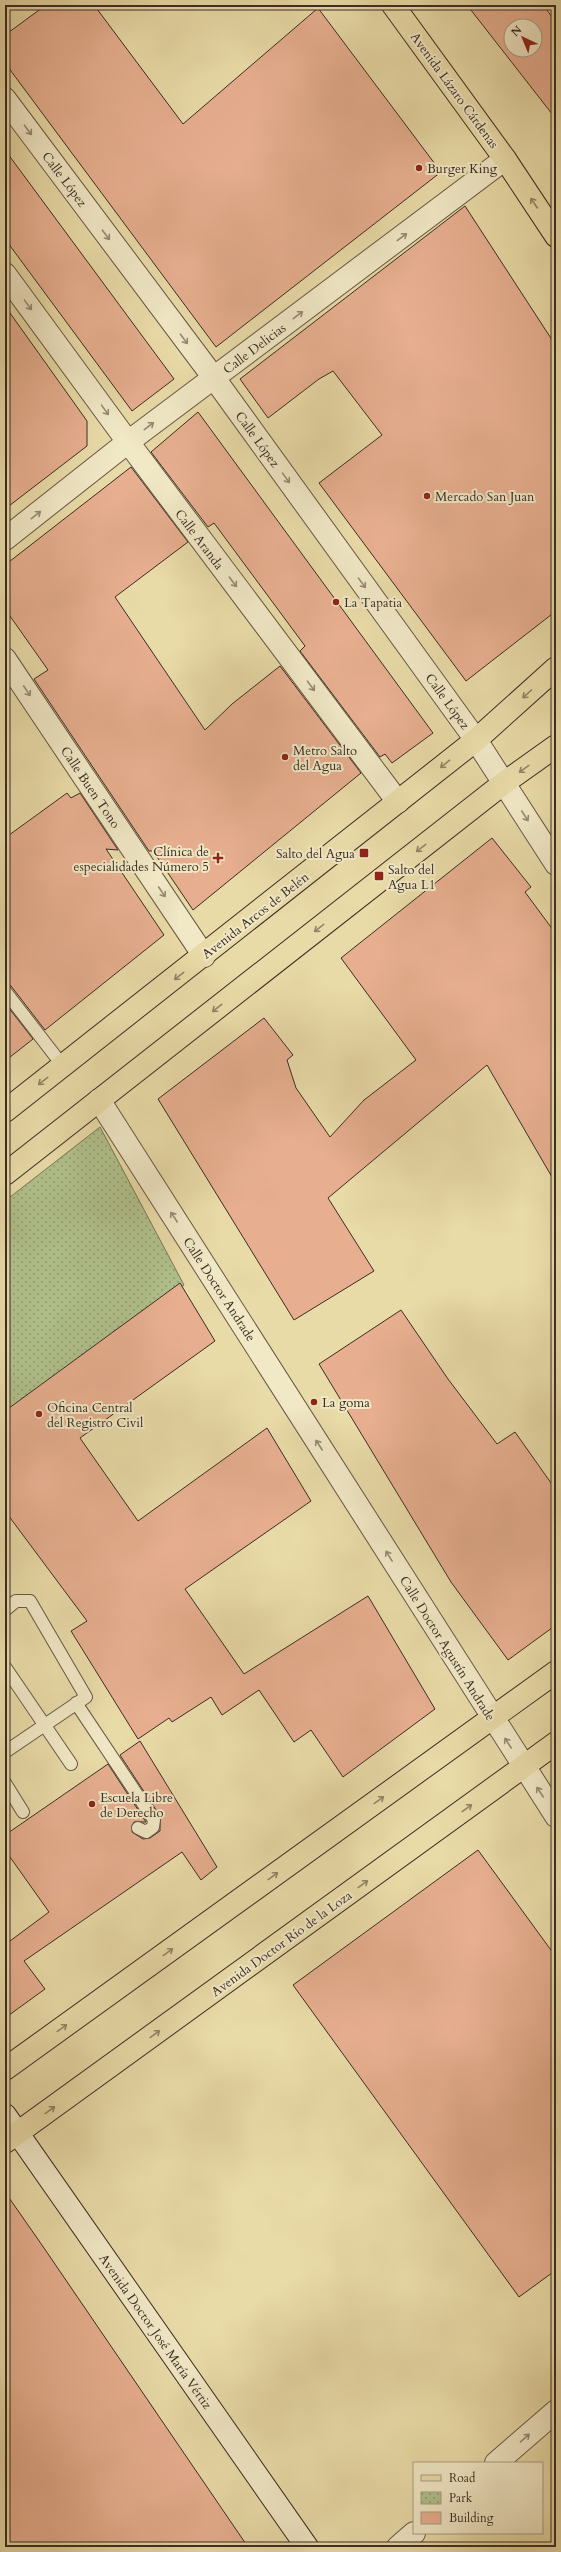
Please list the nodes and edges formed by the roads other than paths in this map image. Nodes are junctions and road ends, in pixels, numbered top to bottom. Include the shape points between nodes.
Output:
1 (393, 5) edge
2 (5, 99) edge
3 (505, 159) junction
4 (556, 236) edge
5 (5, 274) edge
6 (214, 378) junction
7 (128, 442) junction
8 (5, 539) edge
9 (5, 659) edge
10 (556, 668) edge
11 (476, 740) junction
12 (556, 746) edge
13 (504, 783) junction
14 (398, 802) junction
15 (556, 864) edge
16 (204, 956) junction
17 (5, 991) edge
18 (63, 1066) junction
19 (99, 1100) junction
20 (5, 1111) edge
21 (5, 1174) edge
22 (340, 1478) joint
23 (5, 1610) edge
24 (5, 1667) edge
25 (556, 1672) edge
26 (76, 1703) junction
27 (493, 1719) junction
28 (44, 1724) junction
29 (556, 1744) edge
30 (5, 1752) edge
31 (71, 1764) dead end
32 (524, 1767) junction
33 (5, 1783) edge
34 (23, 1812) dead end
35 (556, 1816) edge
36 (138, 1828) dead end
37 (5, 2069) edge
38 (5, 2114) edge
39 (12, 2137) edge
40 (556, 2411) edge
41 (497, 2462) edge
42 (413, 2534) edge
43 (307, 2547) edge
44 (398, 2547) edge

1 - 3 main road, Avenida Lázaro Cárdenas
2 -> 6 street, Calle López
4 -> 3 main road, Avenida Lázaro Cárdenas
6 -> 3 street, Calle Delicias
5 -> 7 street, Calle Aranda
7 -> 6 street, Calle Delicias
6 -> 11 street, Calle López
8 -> 7 street, Calle Delicias
7 -> 14 street, Calle Aranda
9 -> 16 street, Calle Buen Tono
10 -> 11 main road, Avenida Arcos de Belén
11 - 13 street, Calle López
11 -> 14 main road, Avenida Arcos de Belén
12 -> 13 main road
13 -> 15 street, Calle López
13 -> 19 main road
14 - 16 main road, Avenida Arcos de Belén
16 -> 18 main road, Avenida Arcos de Belén
17 - 18 lane
18 -> 20 main road, Avenida Arcos de Belén
19 - 21 main road
22 -> 19 street, Calle Doctor Andrade
27 -> 22 street, Calle Doctor Agustín Andrade
23 - 26 lane via 16,1601 30,1601 80,1683 86,1697
24 - 28 lane
25 - 27 main road
26 - 28 lane
26 - 36 lane via 154,1820 153,1827 146,1832
32 -> 27 street, Calle Doctor Agustín Andrade
37 -> 27 main road
28 - 30 lane
28 - 31 lane
29 - 32 main road, Avenida Doctor Río de la Loza
35 -> 32 street, Calle Doctor Agustín Andrade
39 -> 32 main road, Avenida Doctor Río de la Loza
33 - 34 lane
38 - 39 street, Avenida Doctor José María Vértiz
39 - 43 street, Avenida Doctor José María Vértiz
41 -> 40 street
42 - 44 street

